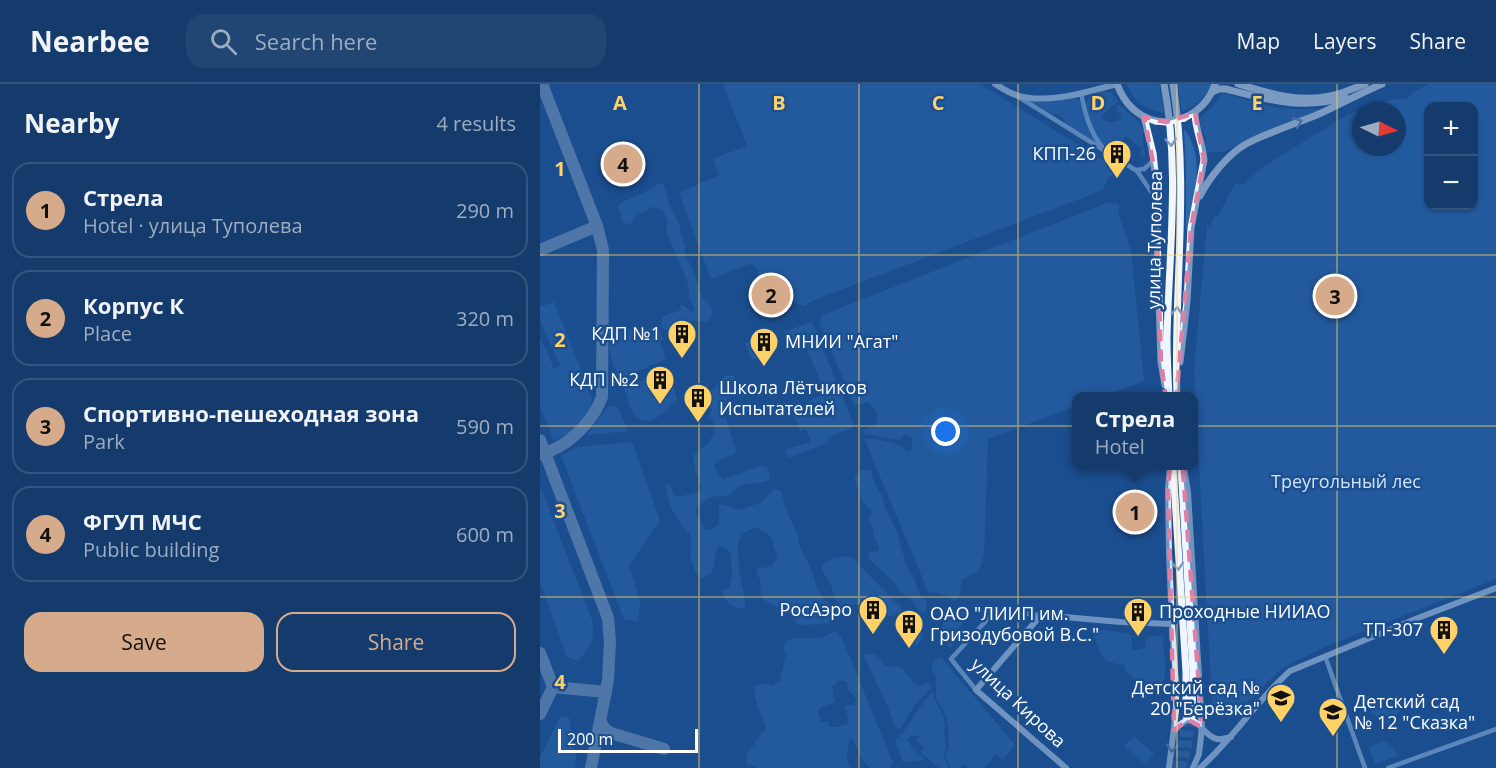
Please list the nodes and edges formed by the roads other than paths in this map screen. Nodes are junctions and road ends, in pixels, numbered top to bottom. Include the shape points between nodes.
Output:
1 (995, 84) edge
2 (1117, 84) edge
3 (1164, 84) edge
4 (1173, 84) edge
5 (1238, 84) edge
6 (1365, 84) edge
7 (1380, 85) edge
8 (1213, 88) edge
9 (1081, 93) junction
10 (1014, 94) junction
11 (1195, 113) junction
12 (1144, 117) junction
13 (1106, 153) junction
14 (1154, 160) junction
15 (1135, 170) junction
16 (1157, 201) junction
17 (1193, 212) junction
18 (1167, 392) edge
19 (1168, 392) edge
20 (1177, 392) edge
21 (1177, 392) edge
22 (1170, 470) edge
23 (1171, 470) edge
24 (1182, 470) edge
25 (1183, 470) edge
26 (1496, 588) edge
27 (1041, 615) junction
28 (1172, 624) junction
29 (1325, 656) junction
30 (976, 690) junction
31 (1202, 728) junction
32 (1496, 729) edge
33 (1174, 730) junction
34 (1232, 736) junction
35 (1066, 768) edge
36 (1169, 768) edge
37 (1193, 768) edge
38 (1200, 768) edge
39 (1365, 768) edge
40 (1388, 768) edge

1 - 10 main road
2 - 9 main road
2 - 12 main road via 1123,99
3 -> 19 main road, улица Туполева via 1173,191
20 -> 4 main road, улица Туполева via 1182,187
5 - 6 main road via 1275,95 1315,98
7 - 8 main road via 1332,102 1313,104 1292,104
17 -> 7 main road via 1205,185 1245,145
8 - 11 main road
9 - 10 main road via 1051,98
9 - 13 street via 1090,126
10 - 13 street
11 - 12 main road, bridge via 1166,122
11 - 17 main road via 1204,160
12 - 14 main road, улица Туполева
13 - 15 street
14 - 15 street via 1144,169
14 - 16 main road, улица Туполева
15 - 16 street
16 - 18 main road, улица Туполева via 1161,362
17 - 21 main road, улица Туполева
22 - 28 main road
23 -> 24 main road via 1189,717 1193,672
25 - 31 main road via 1188,492
26 - 29 main road
27 - 28 main road
27 - 30 main road
27 - 30 street, улица Кирова via 995,611 970,637 951,659
28 - 33 main road
29 - 34 main road via 1290,672 1275,684
29 - 39 street
30 - 35 main road, улица Кирова
31 - 33 main road via 1198,722 1188,720
31 - 34 main road via 1215,739
31 - 37 main road
32 - 40 street
33 -> 36 main road
34 - 38 main road

